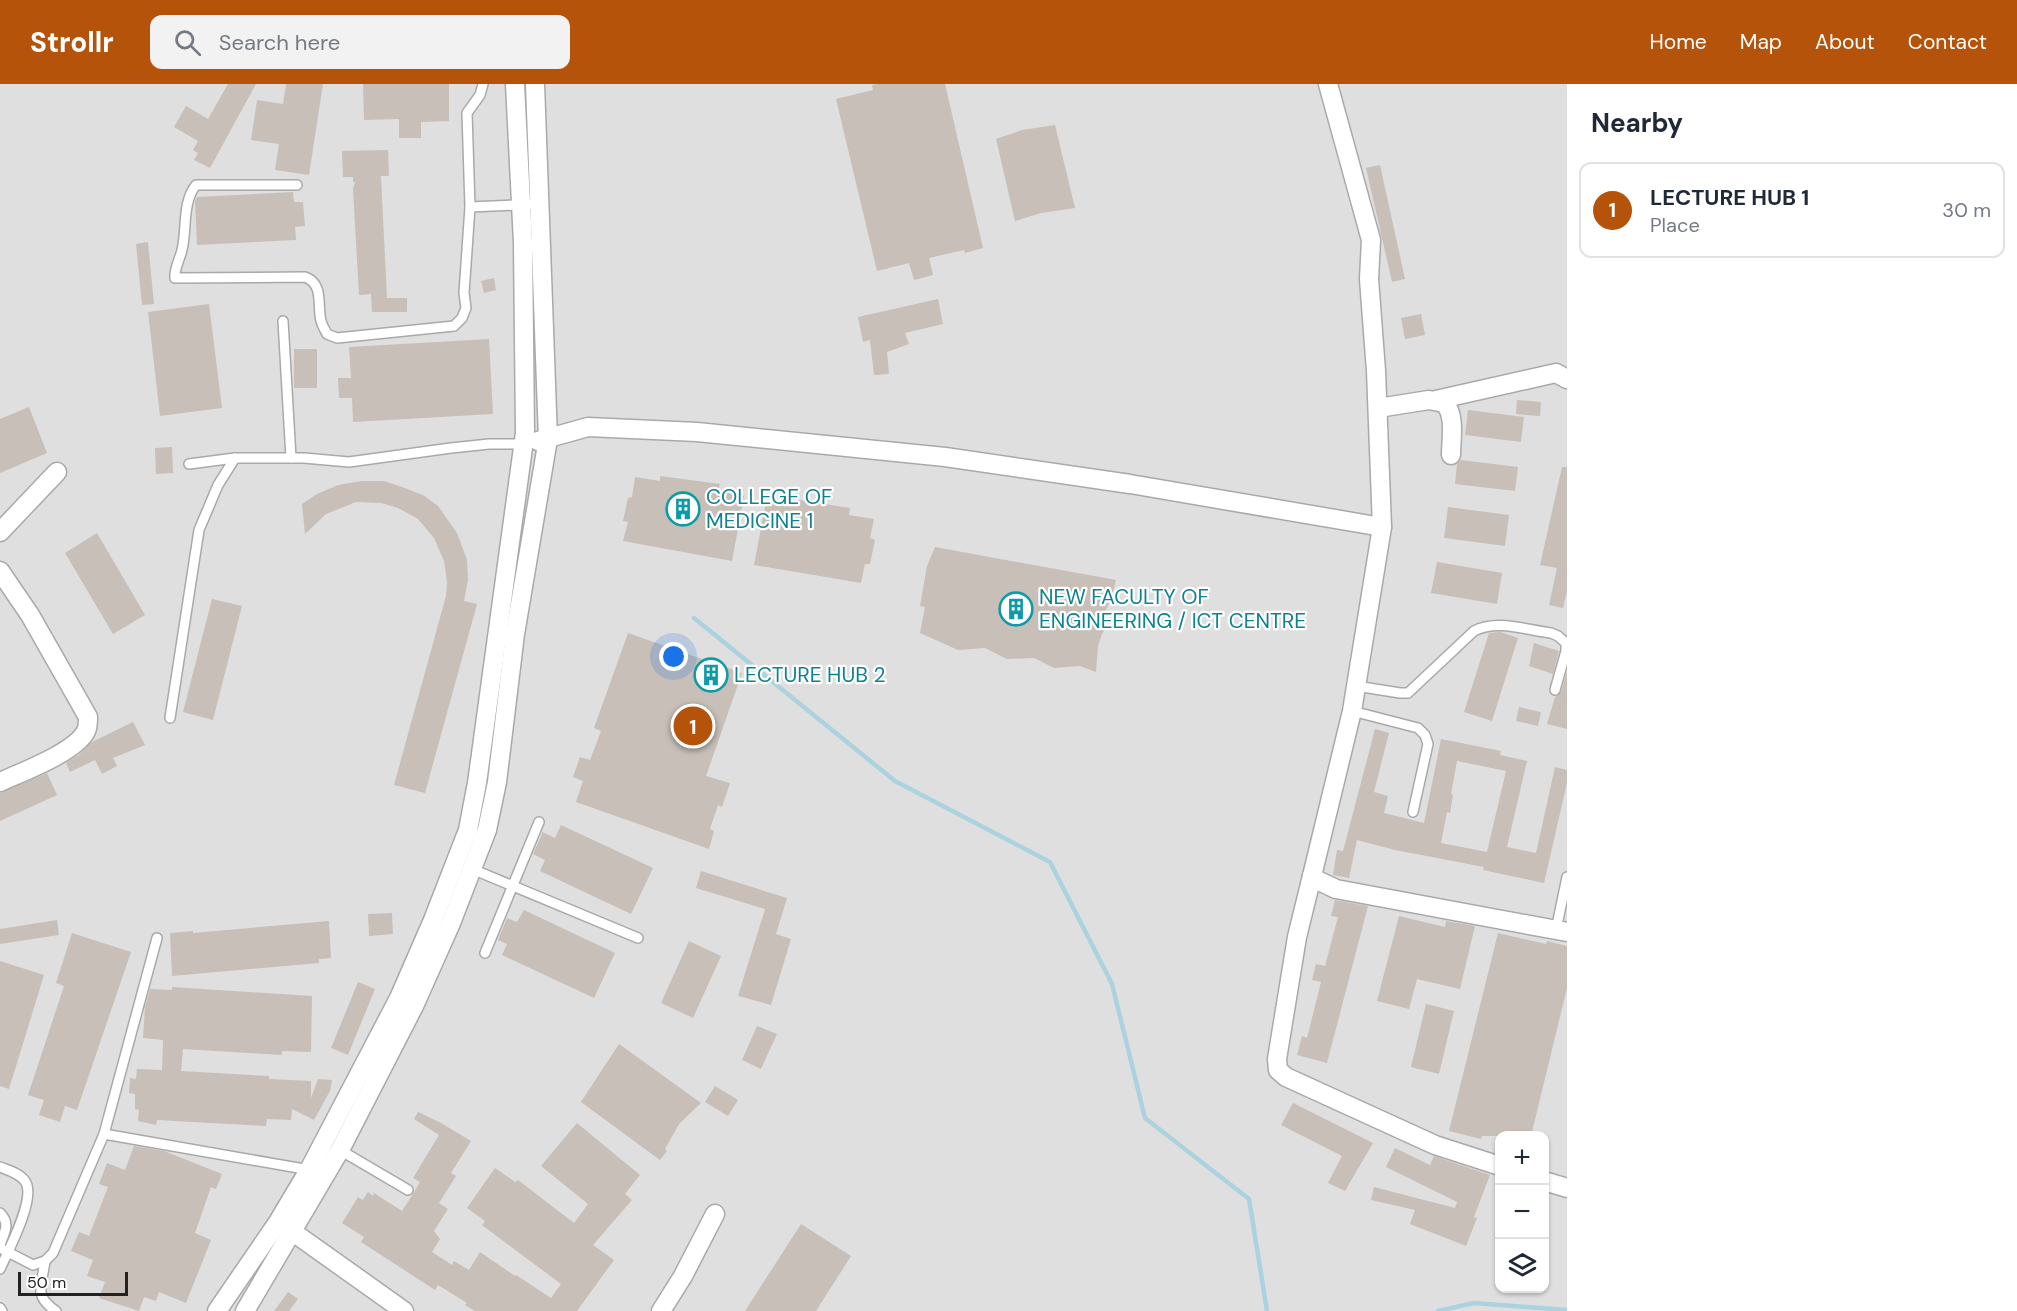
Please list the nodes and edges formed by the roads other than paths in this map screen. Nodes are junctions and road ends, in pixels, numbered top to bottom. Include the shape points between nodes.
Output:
1 (483, 84) edge
2 (515, 84) edge
3 (535, 84) edge
4 (1328, 84) edge
5 (297, 185) dead end
6 (530, 205) junction
7 (470, 207) junction
8 (284, 321) dead end
9 (1567, 379) edge
10 (1436, 400) junction
11 (1377, 408) junction
12 (548, 439) junction
13 (523, 444) junction
14 (1451, 455) dead end
15 (235, 458) junction
16 (291, 458) junction
17 (189, 464) dead end
18 (57, 472) dead end
19 (1382, 527) junction
20 (0, 532) edge
21 (0, 571) edge
22 (1356, 686) junction
23 (1555, 690) dead end
24 (1352, 711) junction
25 (170, 718) dead end
26 (0, 782) edge
27 (1413, 812) dead end
28 (539, 822) dead end
29 (472, 869) junction
30 (1312, 876) junction
31 (1567, 878) edge
32 (514, 886) junction
33 (451, 899) junction
34 (1561, 931) edge
35 (157, 938) dead end
36 (638, 938) dead end
37 (485, 953) dead end
38 (104, 1134) junction
39 (340, 1150) junction
40 (1495, 1164) edge
41 (0, 1167) edge
42 (318, 1172) junction
43 (1549, 1182) edge
44 (1567, 1188) edge
45 (408, 1190) dead end
46 (0, 1213) edge
47 (716, 1214) dead end
48 (285, 1226) junction
49 (2, 1248) edge
50 (45, 1261) junction
51 (0, 1269) edge
52 (56, 1311) edge
53 (217, 1311) edge
54 (245, 1311) edge
55 (404, 1311) edge
56 (661, 1311) edge

1 - 7 lane via 467,113
2 - 6 street
3 - 6 street
4 - 11 street via 1371,240 1369,279
5 - 7 lane via 196,185 189,196 175,278 313,280 318,288 321,323 327,334 337,338 454,326 466,308
6 - 7 lane
6 - 12 street
6 - 13 street
8 - 16 lane
9 - 10 street via 1556,373
10 - 11 street
10 - 14 street via 1449,409
11 - 19 street
12 - 13 street
12 - 19 street via 588,427 697,432 945,457
12 - 29 street via 515,634 497,782 487,830
13 - 16 lane via 470,446 350,462
13 - 33 street via 477,783
15 - 16 lane
15 - 17 lane
15 - 25 lane via 218,485 199,530
18 - 20 street
19 - 22 street
21 - 26 street via 88,717 88,729 57,756
22 - 23 lane via 1408,693 1474,631 1493,624 1551,633 1566,643
22 - 24 street
24 - 27 lane via 1418,728 1425,735 1428,744
24 - 30 street
28 - 32 lane
29 - 32 lane
29 - 33 street
30 - 34 street via 1336,889
30 - 40 street via 1297,937 1278,1070 1435,1145
31 - 34 lane
32 - 36 lane
32 - 37 lane
33 - 39 street via 414,1005
33 - 42 street via 399,998
35 - 38 lane
38 - 42 lane
38 - 50 lane via 53,1253
39 - 42 street
39 - 45 lane
41 - 49 lane via 24,1179 29,1189 24,1213
42 - 48 street
43 - 44 street
46 - 49 lane via 7,1225
47 - 56 street
48 - 53 street
48 - 54 street
48 - 55 street
49 - 50 lane via 33,1264
49 - 51 lane
50 - 52 lane via 40,1293 42,1300

